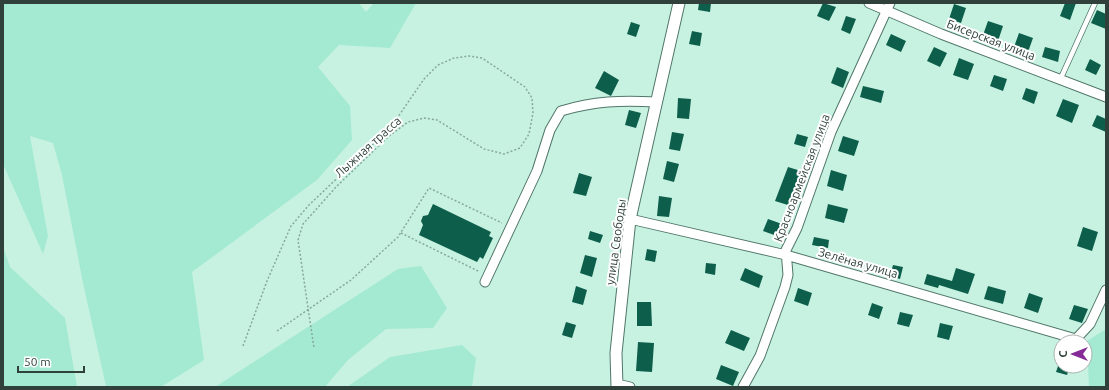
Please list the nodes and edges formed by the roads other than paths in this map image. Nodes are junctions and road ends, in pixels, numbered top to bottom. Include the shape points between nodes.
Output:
1 (679, 3) edge
2 (869, 3) edge
3 (1095, 3) edge
4 (889, 6) edge
5 (1060, 80) junction
6 (1106, 97) edge
7 (656, 102) junction
8 (630, 219) junction
9 (786, 255) junction
10 (487, 279) road end
11 (1106, 290) edge
12 (617, 386) edge
13 (630, 387) edge
14 (743, 387) edge

1 - 7 street, улица Свободы
2 - 4 street, Бисерская улица
3 - 5 lane
4 - 5 street, Бисерская улица via 941,34
4 - 9 street, Красноармейская улица via 831,132
5 - 6 street, Бисерская улица
7 - 8 street, улица Свободы
7 - 10 street via 617,100 584,104 561,111 550,130 537,171
8 - 9 street, Зелёная улица
8 - 12 street, улица Свободы via 616,353
9 - 11 street, Зелёная улица via 1076,339 1090,324
9 - 14 street, Красноармейская улица via 788,275 785,287 760,356
12 - 13 street

